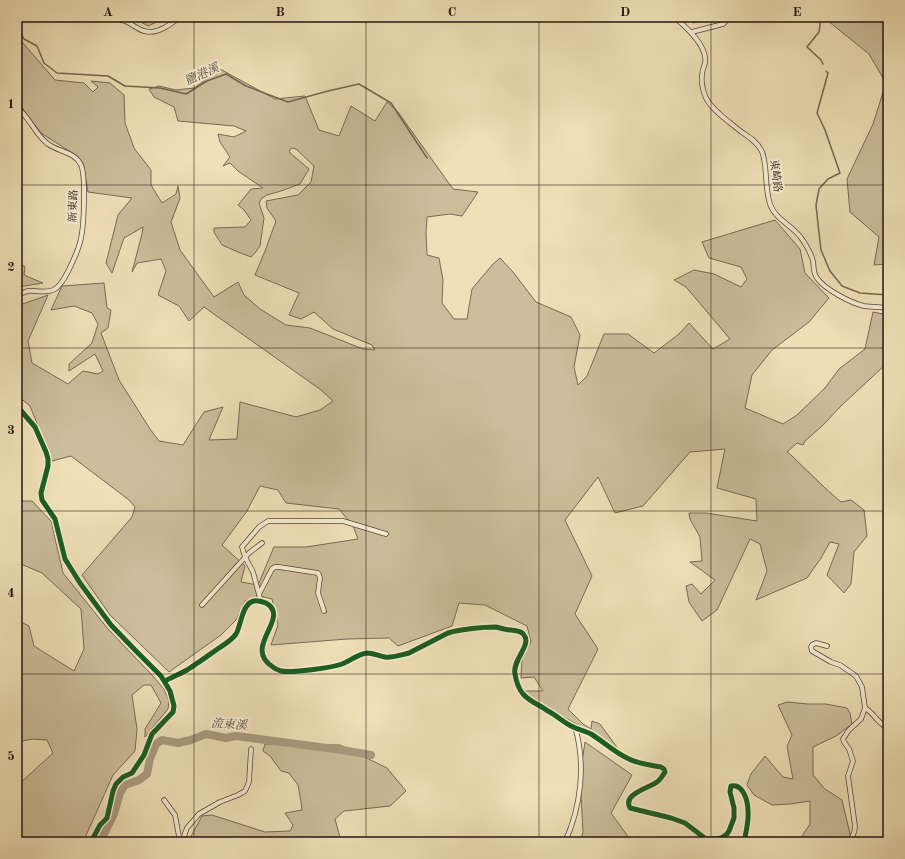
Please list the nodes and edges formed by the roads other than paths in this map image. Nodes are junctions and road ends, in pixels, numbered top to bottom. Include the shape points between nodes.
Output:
1 (107, 17) edge
2 (180, 17) edge
3 (674, 17) edge
4 (730, 17) edge
5 (692, 32) junction
6 (17, 108) edge
7 (17, 295) edge
8 (888, 308) edge
9 (17, 406) edge
10 (386, 534) dead end
11 (262, 543) dead end
12 (245, 557) junction
13 (259, 594) junction
14 (261, 602) junction
15 (202, 605) dead end
16 (324, 611) dead end
17 (827, 646) dead end
18 (164, 680) junction
19 (865, 708) junction
20 (575, 728) junction
21 (888, 728) edge
22 (251, 749) dead end
23 (164, 800) dead end
24 (91, 842) edge
25 (181, 842) edge
26 (367, 842) edge
27 (382, 842) edge
28 (565, 842) edge
29 (744, 842) edge
30 (848, 842) edge

1 - 2 street via 126,21 151,33
3 - 5 street, 東崎路
4 - 5 street via 723,24
5 - 8 street, 東崎路 via 705,53 702,87 706,99 713,108 756,142 762,151 770,204 776,216 801,238 810,253 817,279 846,299 864,306
6 - 7 street, 新東路 via 25,114 42,139 81,164 84,179 81,237 62,282 51,291 29,291
9 - 18 street via 35,427 46,452 48,466 41,493 42,500 55,519 65,559 111,626
10 - 12 street via 343,521 268,521 259,527 242,547
11 - 12 street
12 - 13 street via 253,572
12 - 15 street
13 - 14 street
13 - 16 street via 272,569 276,567 318,573 318,593
14 - 18 street via 255,600 247,605 236,634 229,641 186,670
14 - 20 street via 269,606 273,615 272,625 263,642 262,653 272,667 282,671 333,666 366,653 386,657 404,655 453,632 497,627 516,630 526,637 526,645 515,664 515,673 523,695
17 - 19 street via 816,643 811,649 856,676 862,687
18 - 24 street via 174,706 172,712 152,734 144,755 132,773 116,784 107,818
19 - 21 street
19 - 30 street via 861,719 848,730 843,739 853,761 848,776 855,833
20 - 28 street via 580,756 579,796
20 - 29 street via 590,734 629,759 664,768 665,772 658,782 631,797 629,807 685,823 706,839 721,838 729,831 734,818 730,788 733,785 739,787 748,810
22 - 25 street via 249,782 245,791 199,814 187,828
23 - 25 street via 176,815
26 - 27 street via 374,839

